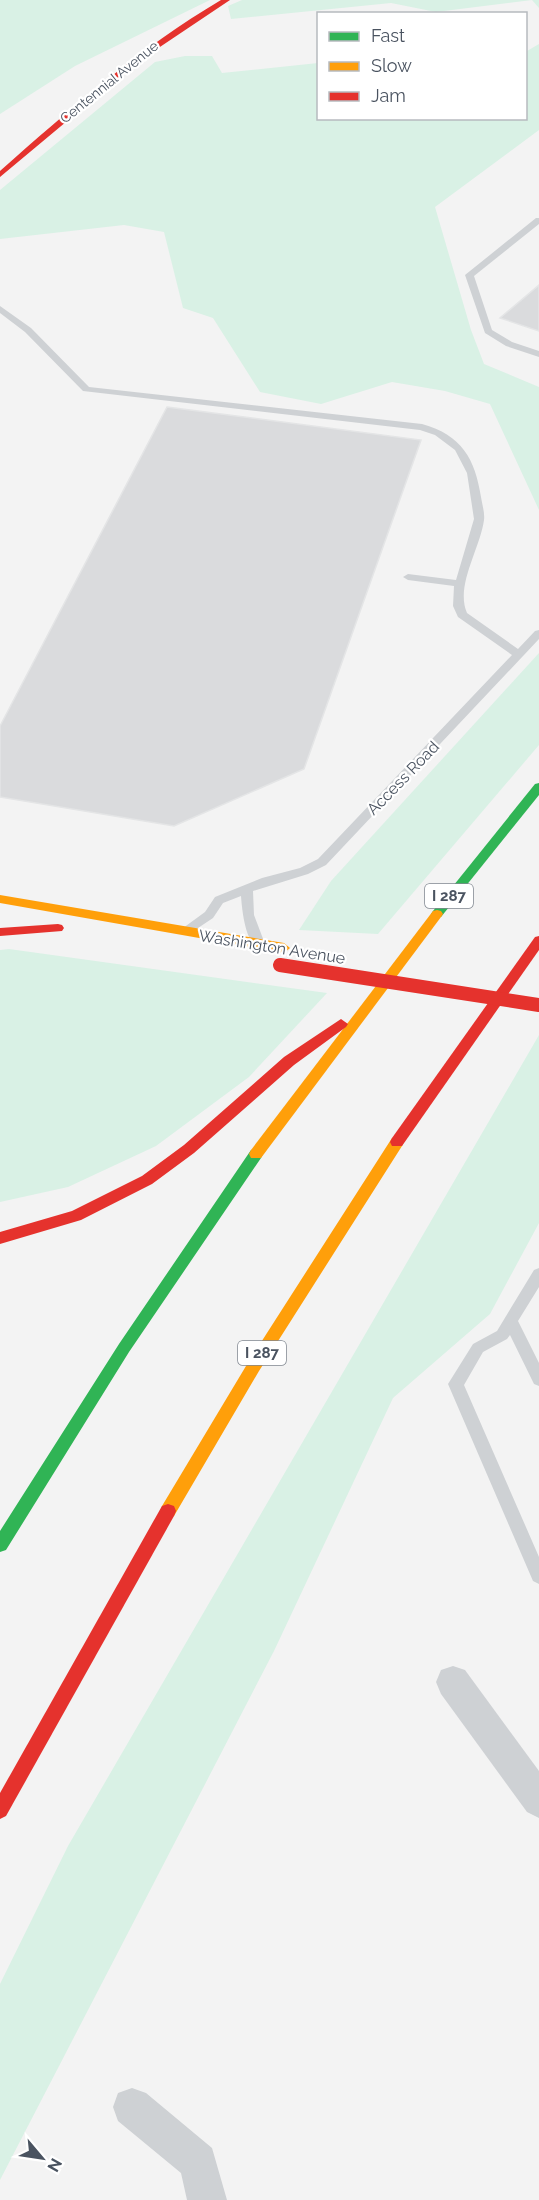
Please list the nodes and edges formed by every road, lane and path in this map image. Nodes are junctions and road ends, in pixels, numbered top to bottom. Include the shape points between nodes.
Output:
1 (225, 0) edge
2 (0, 175) edge
3 (539, 220) edge
4 (0, 309) edge
5 (539, 354) edge
6 (408, 577) dead end
7 (460, 584) junction
8 (539, 633) edge
9 (520, 655) junction
10 (539, 787) edge
11 (247, 890) junction
12 (0, 899) edge
13 (0, 918) edge
14 (185, 931) junction
15 (0, 932) edge
16 (539, 940) edge
17 (259, 944) junction
18 (290, 949) dead end
19 (388, 963) dead end
20 (274, 964) dead end
21 (412, 966) dead end
22 (493, 978) dead end
23 (539, 1005) edge
24 (362, 1009) junction
25 (486, 1012) junction
26 (0, 1238) edge
27 (539, 1274) edge
28 (511, 1321) junction
29 (539, 1379) edge
30 (0, 1545) edge
31 (539, 1576) edge
32 (453, 1682) dead end
33 (539, 1800) edge
34 (0, 1810) edge
35 (132, 2107) dead end
36 (207, 2200) edge

1 - 2 main road, Centennial Avenue via 139,54
3 - 5 lane via 469,275 488,331 503,342
4 - 7 lane via 28,330 86,389 422,427 438,433 459,448 472,473 479,512
6 - 7 lane
7 - 9 lane via 458,600 462,615
8 - 9 lane, Access Road
9 - 11 lane, Access Road via 322,862
10 - 24 main road, I 287
11 - 14 lane, Access Road via 219,900 209,915
11 - 17 lane via 248,915
12 - 14 main road, Washington Avenue
13 - 15 main road via 63,929
14 - 17 main road, Washington Avenue
16 - 25 main road, I 287
17 - 18 main road, Washington Avenue
19 - 21 main road
20 - 23 main road, Washington Avenue, bridge
22 - 25 main road via 529,981
24 - 26 main road via 287,1062 188,1151 151,1176 63,1221
24 - 30 main road, I 287 via 179,1265
25 - 34 main road, I 287 via 382,1163 255,1364 181,1487
27 - 28 lane
28 - 29 lane
28 - 31 lane via 502,1335 478,1348 456,1384
32 - 33 street
35 - 36 street via 198,2162

